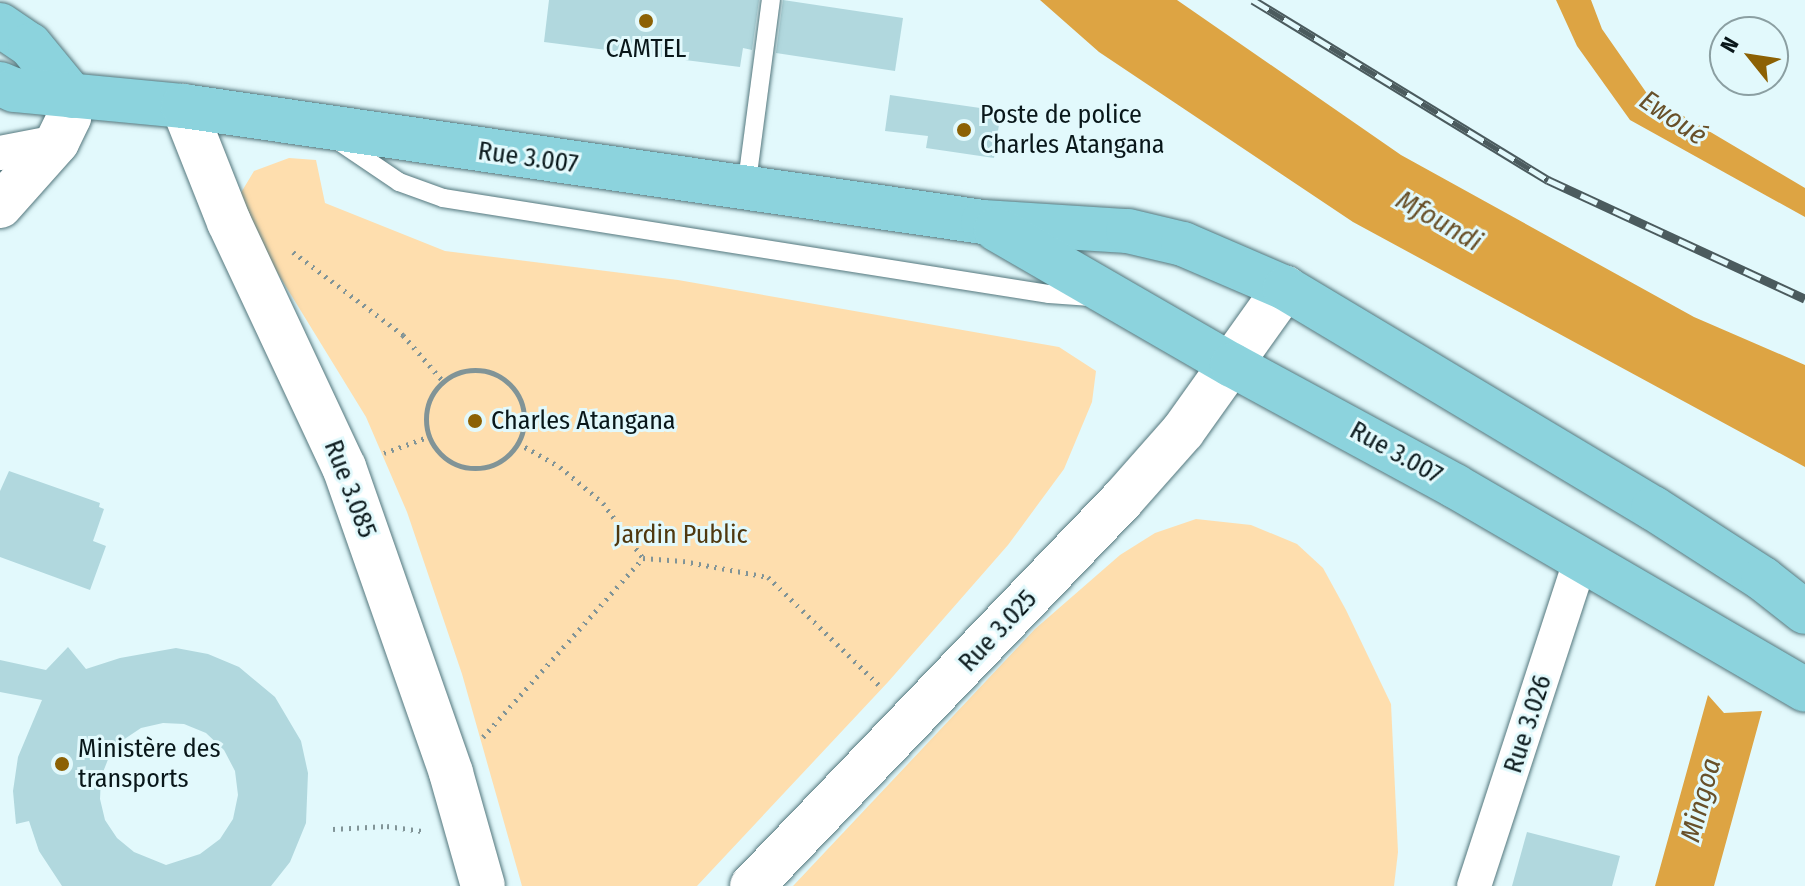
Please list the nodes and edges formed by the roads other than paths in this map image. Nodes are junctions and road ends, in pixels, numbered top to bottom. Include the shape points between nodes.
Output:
1 (771, 0) edge
2 (0, 25) edge
3 (0, 84) edge
4 (72, 96) junction
5 (183, 106) junction
6 (321, 129) junction
7 (57, 142) junction
8 (0, 153) edge
9 (746, 189) junction
10 (0, 206) edge
11 (983, 222) junction
12 (1285, 288) junction
13 (1115, 296) junction
14 (1232, 365) junction
15 (1580, 561) junction
16 (1805, 612) edge
17 (1805, 690) edge
18 (483, 886) edge
19 (752, 886) edge
20 (1474, 886) edge

1 - 9 lane
2 - 4 main road via 30,45
3 - 4 main road, Rue 3.007
4 - 5 main road, Rue 3.007
4 - 7 street
5 - 6 main road, Rue 3.007
5 - 18 street, Rue 3.085 via 229,222 344,467 451,773
6 - 9 main road, Rue 3.007
6 - 13 lane via 399,182 443,198 1049,294
7 - 8 street
7 - 10 street
9 - 11 main road, Rue 3.007
11 - 12 main road, Rue 3.007 via 1128,231 1183,244
11 - 13 main road, Rue 3.007
12 - 14 street, Rue 3.025
12 - 16 main road, Rue 3.007 via 1653,508
13 - 14 main road, Rue 3.007
14 - 15 main road, Rue 3.007 via 1455,486
14 - 19 street, Rue 3.025 via 1122,500
15 - 17 main road, Rue 3.007
15 - 20 street, Rue 3.026

